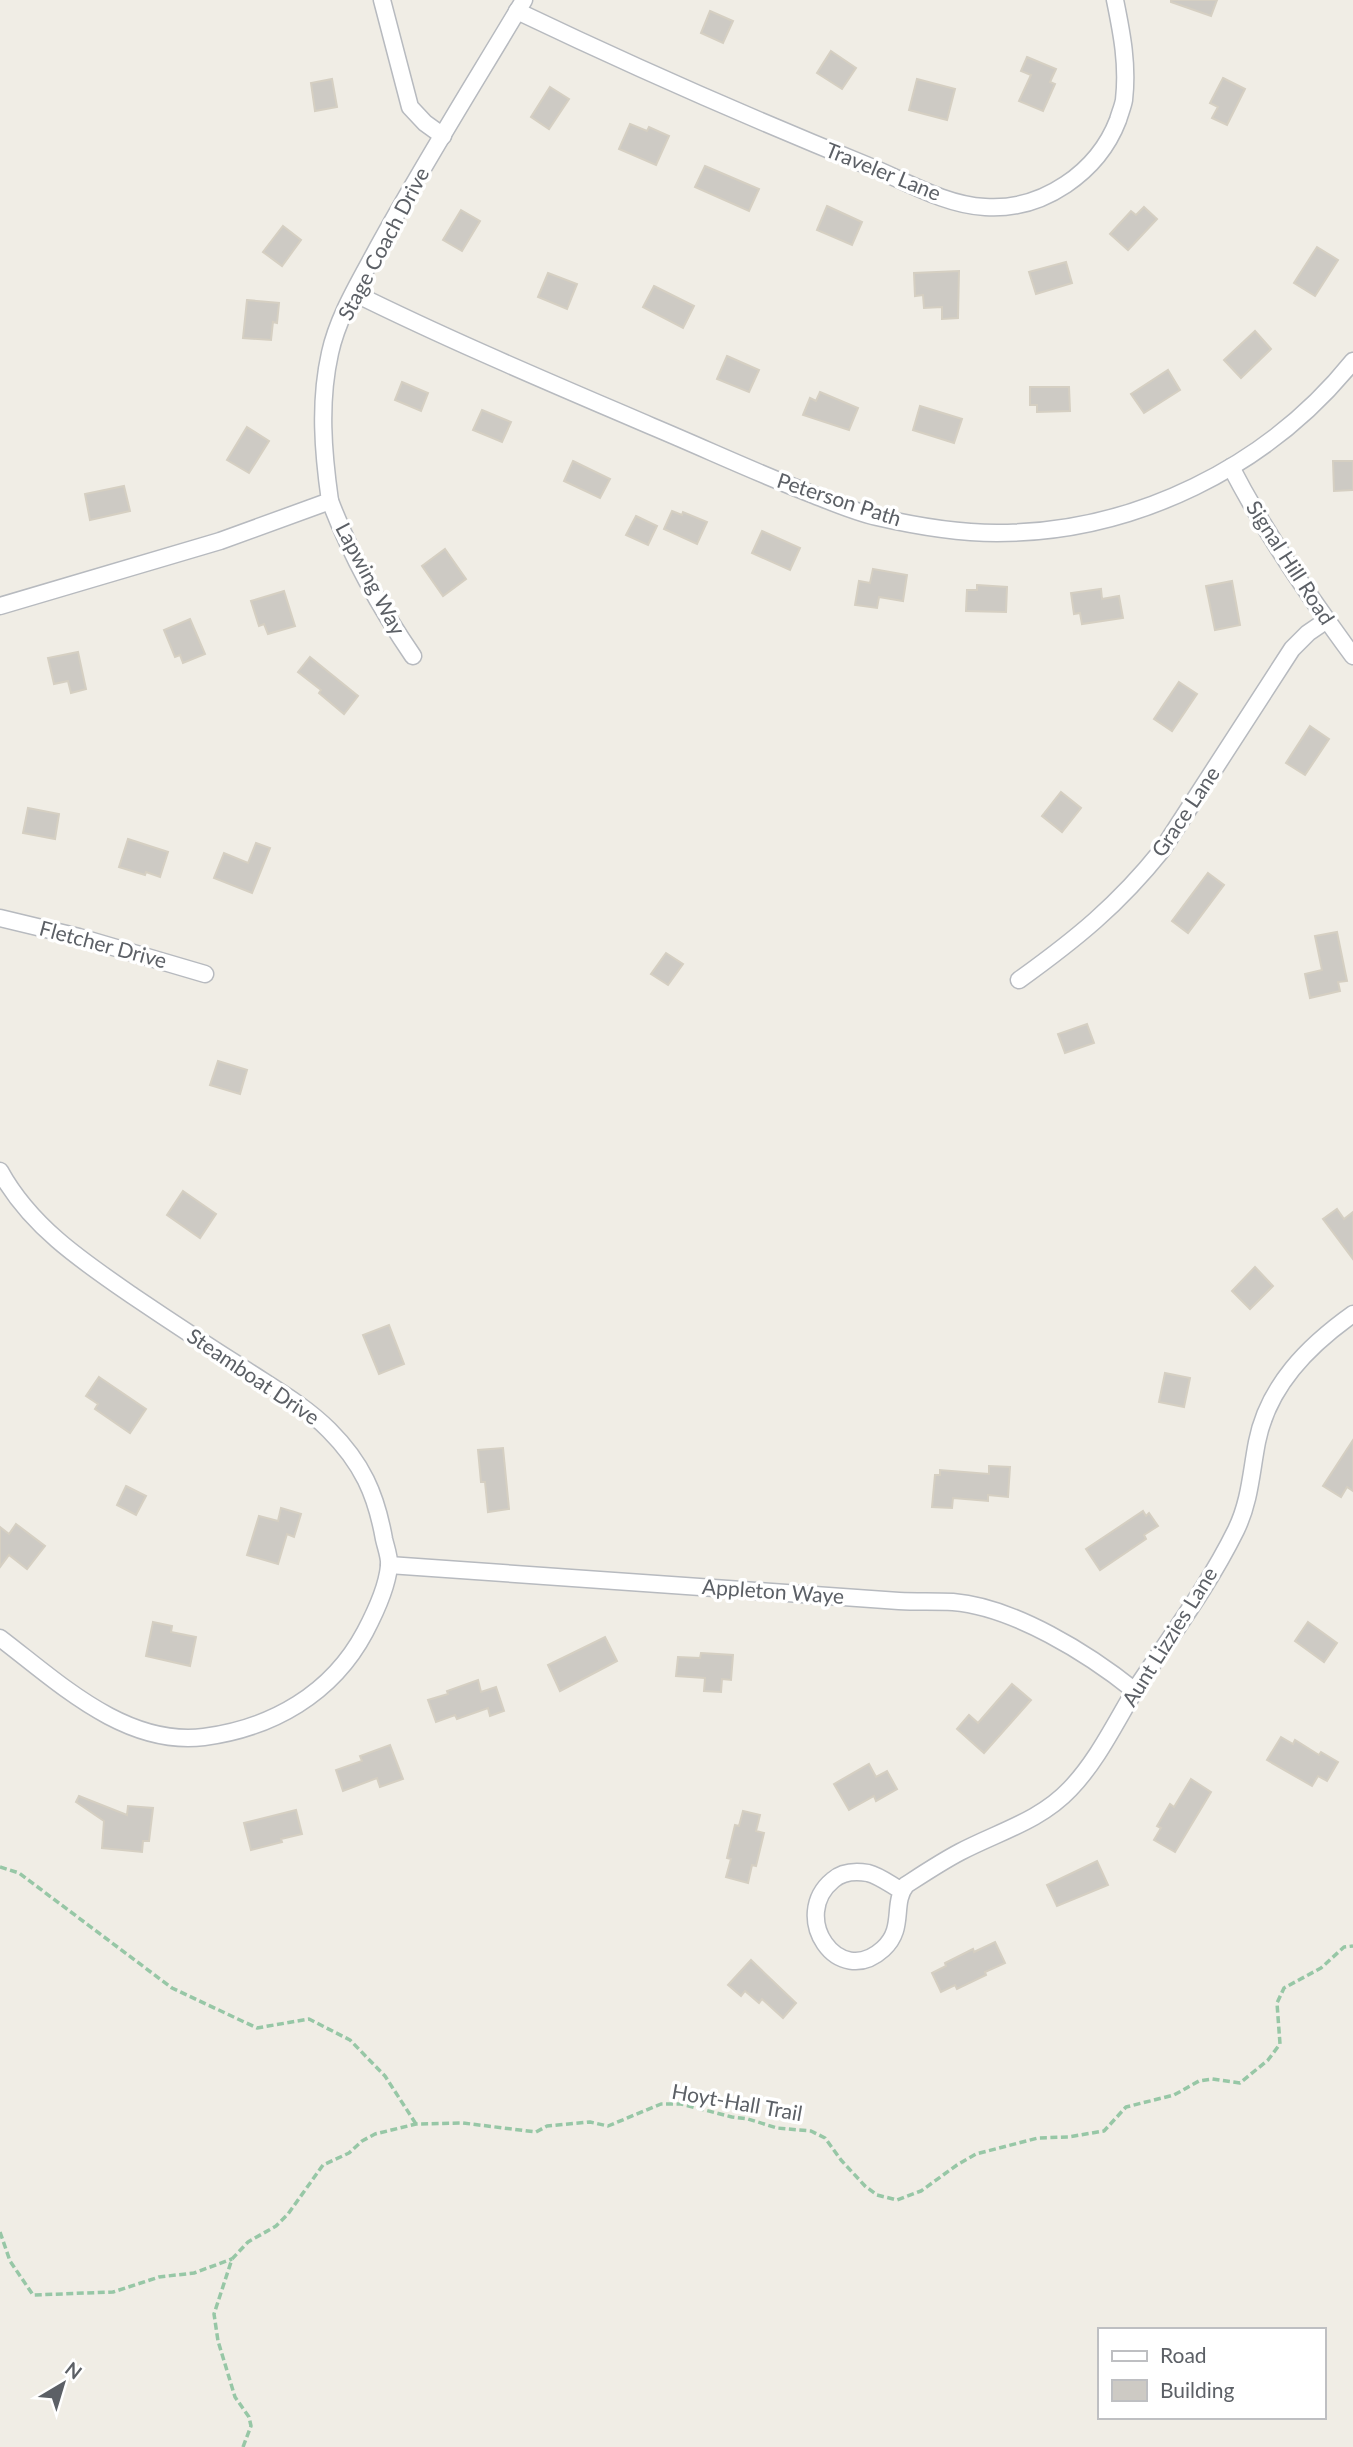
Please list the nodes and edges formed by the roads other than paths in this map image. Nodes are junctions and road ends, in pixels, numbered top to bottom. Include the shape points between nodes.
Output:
1 (382, 0) edge
2 (1115, 0) edge
3 (521, 5) edge
4 (443, 136) junction
5 (354, 293) junction
6 (1353, 361) edge
7 (1231, 467) junction
8 (330, 501) junction
9 (0, 606) edge
10 (1327, 620) junction
11 (413, 656) dead end
12 (1353, 656) edge
13 (0, 919) edge
14 (205, 974) dead end
15 (1019, 980) dead end
16 (0, 1171) edge
17 (1353, 1314) edge
18 (389, 1565) junction
19 (0, 1638) edge
20 (1135, 1691) junction
21 (902, 1891) junction

1 - 4 street via 410,107
2 - 3 street, Traveler Lane via 1126,54 1124,102 1098,156 1084,172 1056,190 1024,203 987,207 960,203 662,79
3 - 4 street, Stage Coach Drive
4 - 5 street, Stage Coach Drive
5 - 7 street, Peterson Path via 786,485 874,516 916,525 997,533 1095,522 1157,504
5 - 8 street, Stage Coach Drive via 331,351 324,387
6 - 7 street, Peterson Path via 1289,428
7 - 10 street, Signal Hill Road
8 - 9 street via 220,541
8 - 11 street, Lapwing Way via 382,611
10 - 12 street, Signal Hill Road
10 - 15 street, Grace Lane via 1292,649 1145,871 1092,925
13 - 14 street, Fletcher Drive
16 - 18 street, Steamboat Drive via 15,1196 56,1240 174,1324 298,1403 328,1429 373,1491
17 - 20 street, Aunt Lizzies Lane via 1303,1354 1277,1390 1263,1421 1250,1494 1236,1530
18 - 19 street, Steamboat Drive via 373,1617 341,1670 286,1712 238,1732 184,1739 127,1724 100,1712
18 - 20 street, Appleton Waye via 955,1602 1007,1615 1042,1632 1103,1666
20 - 21 street, Aunt Lizzies Lane via 1083,1773 1054,1804 951,1857
21 - 21 street via 871,1874 849,1872 837,1877 819,1894 815,1918 821,1939 836,1956 851,1962 866,1960 893,1937

